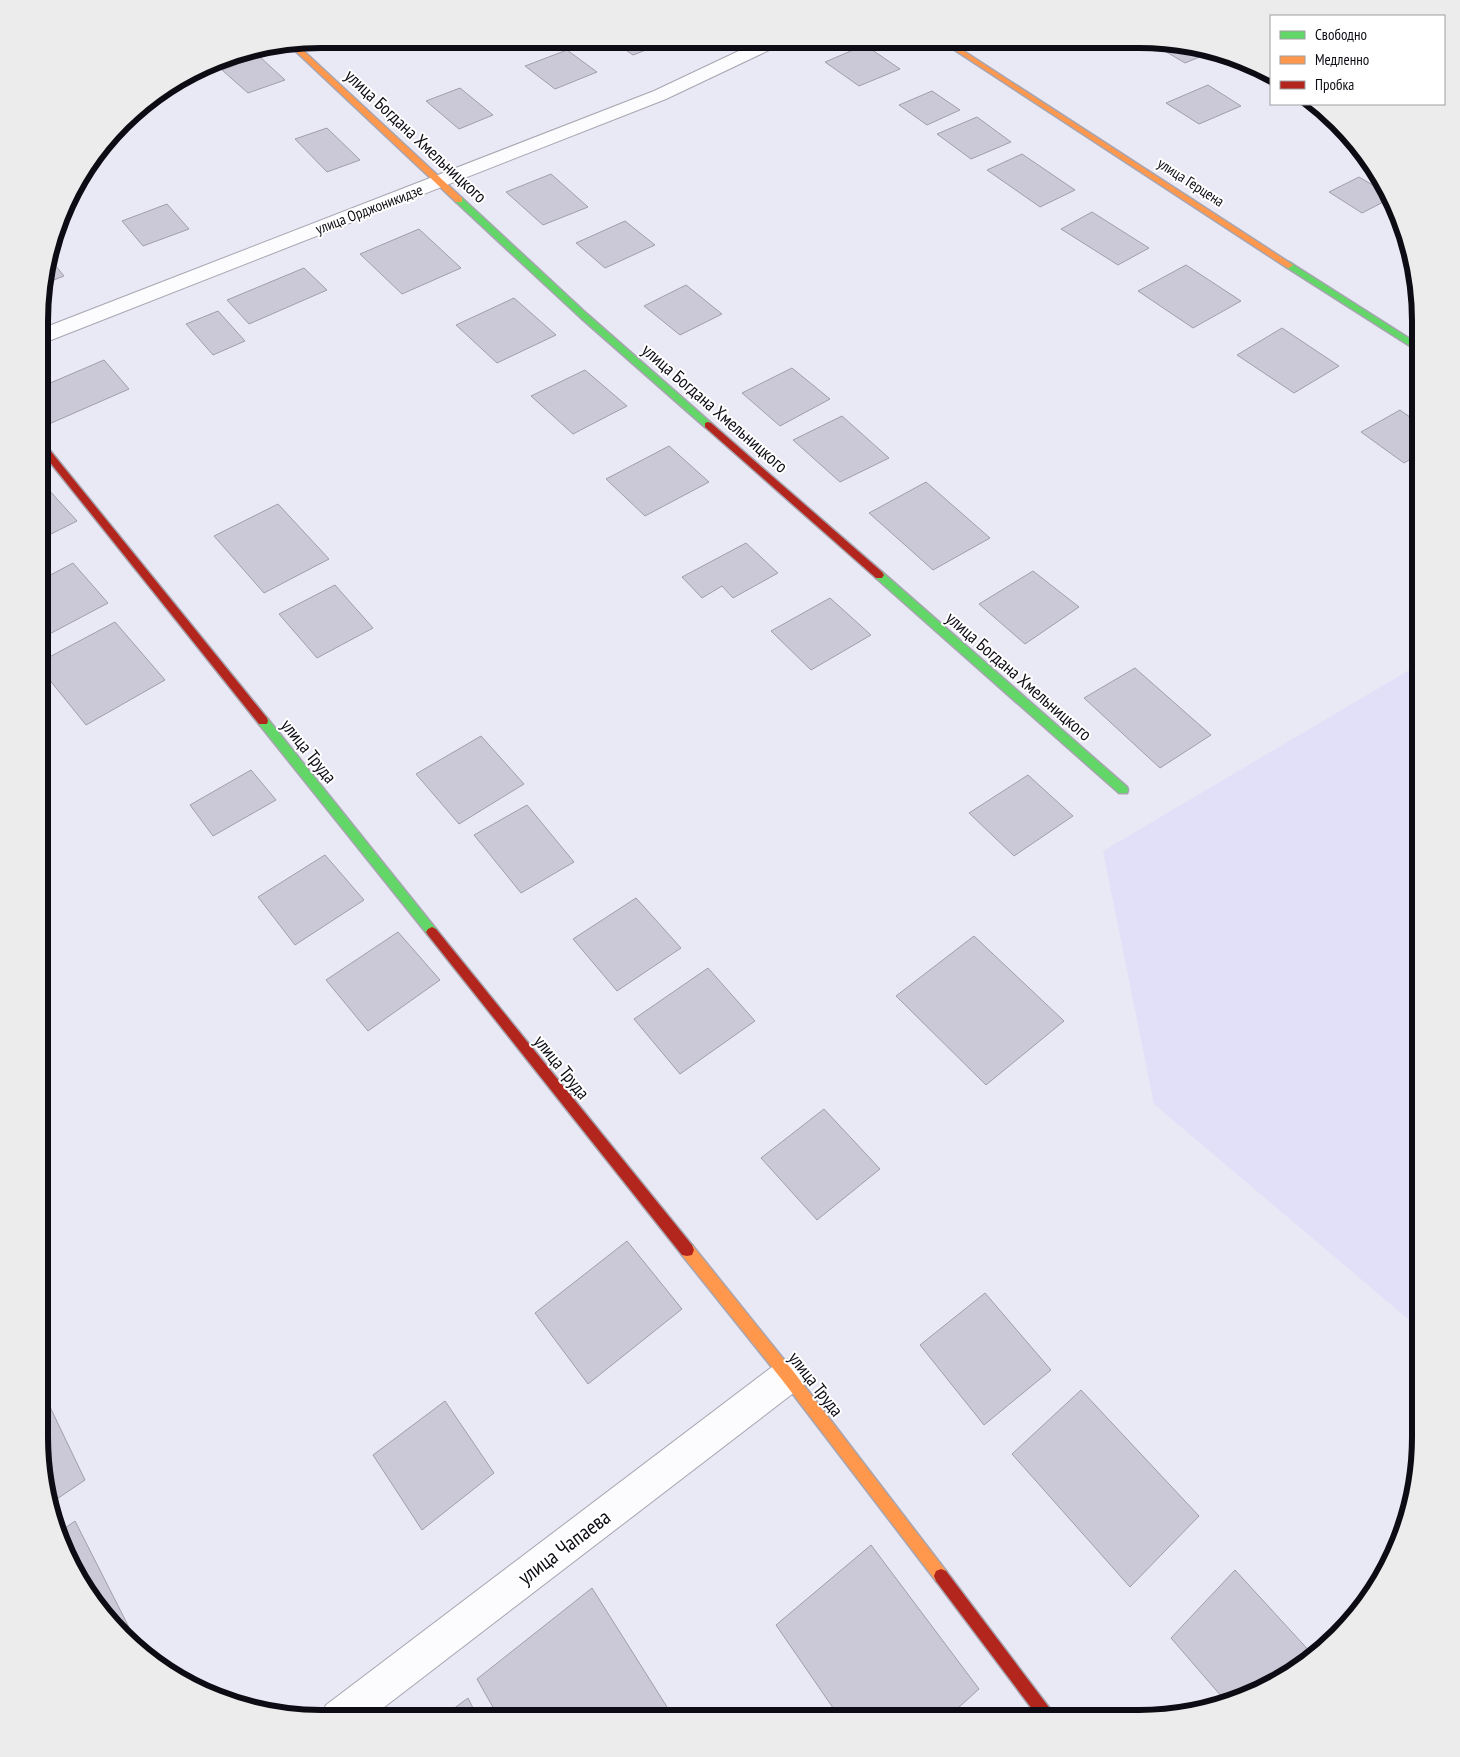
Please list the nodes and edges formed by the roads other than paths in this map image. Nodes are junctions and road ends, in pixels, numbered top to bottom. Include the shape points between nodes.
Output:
1 (761, 47) edge
2 (955, 47) edge
3 (297, 49) edge
4 (440, 181) junction
5 (47, 335) edge
6 (1412, 344) edge
7 (47, 452) edge
8 (1124, 790) dead end
9 (788, 1376) junction
10 (350, 1710) edge
11 (1043, 1710) edge

1 - 4 street, улица Орджоникидзе via 660,95
2 - 6 street, улица Герцена
3 - 4 street, улица Богдана Хмельницкого
4 - 5 street, улица Орджоникидзе
4 - 8 street, улица Богдана Хмельницкого via 584,316
7 - 9 street, улица Труда
9 - 10 street, улица Чапаева
9 - 11 street, улица Труда

